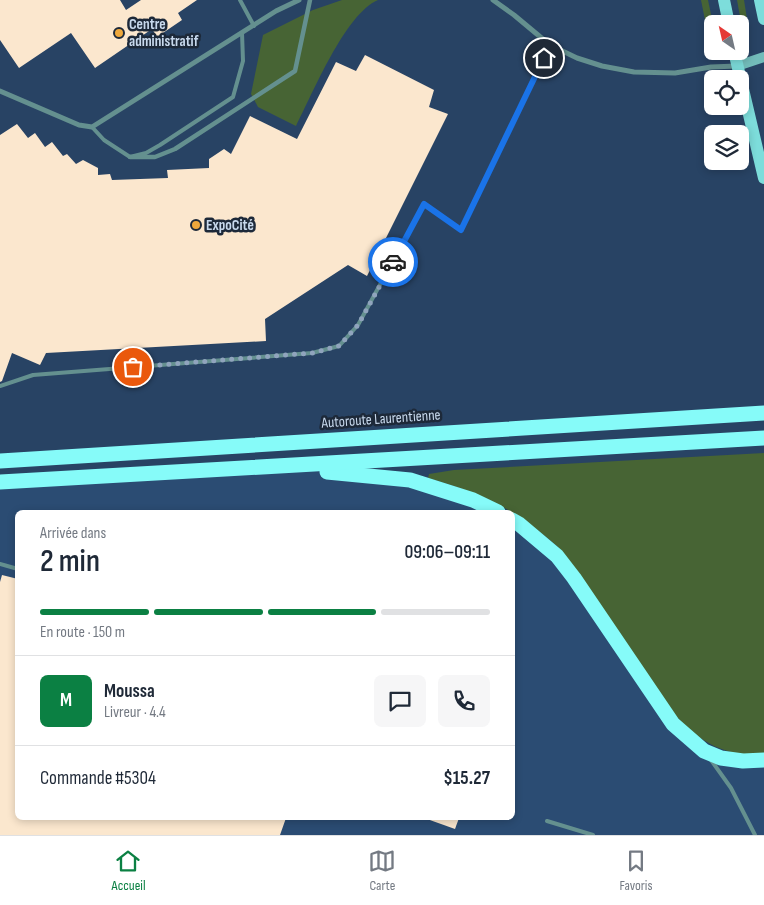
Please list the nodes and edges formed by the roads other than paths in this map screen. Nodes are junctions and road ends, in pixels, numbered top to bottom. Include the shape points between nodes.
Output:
1 (240, 0) edge
2 (299, 0) edge
3 (310, 0) edge
4 (493, 0) edge
5 (724, 0) edge
6 (760, 0) edge
7 (727, 15) edge
8 (764, 19) edge
9 (254, 26) junction
10 (242, 33) junction
11 (550, 45) junction
12 (764, 57) edge
13 (736, 60) edge
14 (737, 66) junction
15 (0, 91) edge
16 (92, 128) junction
17 (130, 157) junction
18 (764, 178) edge
19 (0, 386) edge
20 (764, 412) edge
21 (764, 438) edge
22 (0, 451) edge
23 (53, 458) junction
24 (0, 461) edge
25 (283, 467) junction
26 (0, 482) edge
27 (494, 510) edge
28 (515, 522) edge
29 (0, 564) edge
30 (15, 568) edge
31 (704, 751) junction
32 (764, 760) edge
33 (547, 821) dead end
34 (593, 835) edge
35 (755, 835) edge

1 - 9 lane
2 - 9 street
3 - 17 street via 295,71 175,149 155,157
4 - 11 street
5 - 7 main road
6 - 8 main road
9 - 10 street
10 - 16 street
10 - 17 lane via 243,61 234,97 160,145
11 - 14 street via 602,66 634,72 676,73
11 - 19 lane via 461,230 424,204 358,325 339,346 312,353 33,375
12 - 14 main road
13 - 14 main road
14 - 18 main road
15 - 16 street
16 - 17 lane
20 - 23 highway, Autoroute Laurentienne
21 - 25 highway
22 - 23 highway
23 - 24 highway, Autoroute Laurentienne
25 - 26 highway
25 - 27 highway via 410,480 474,500
28 - 31 highway via 557,556 673,724
29 - 30 lane
31 - 32 highway via 721,758
31 - 35 lane via 731,788
33 - 34 lane

